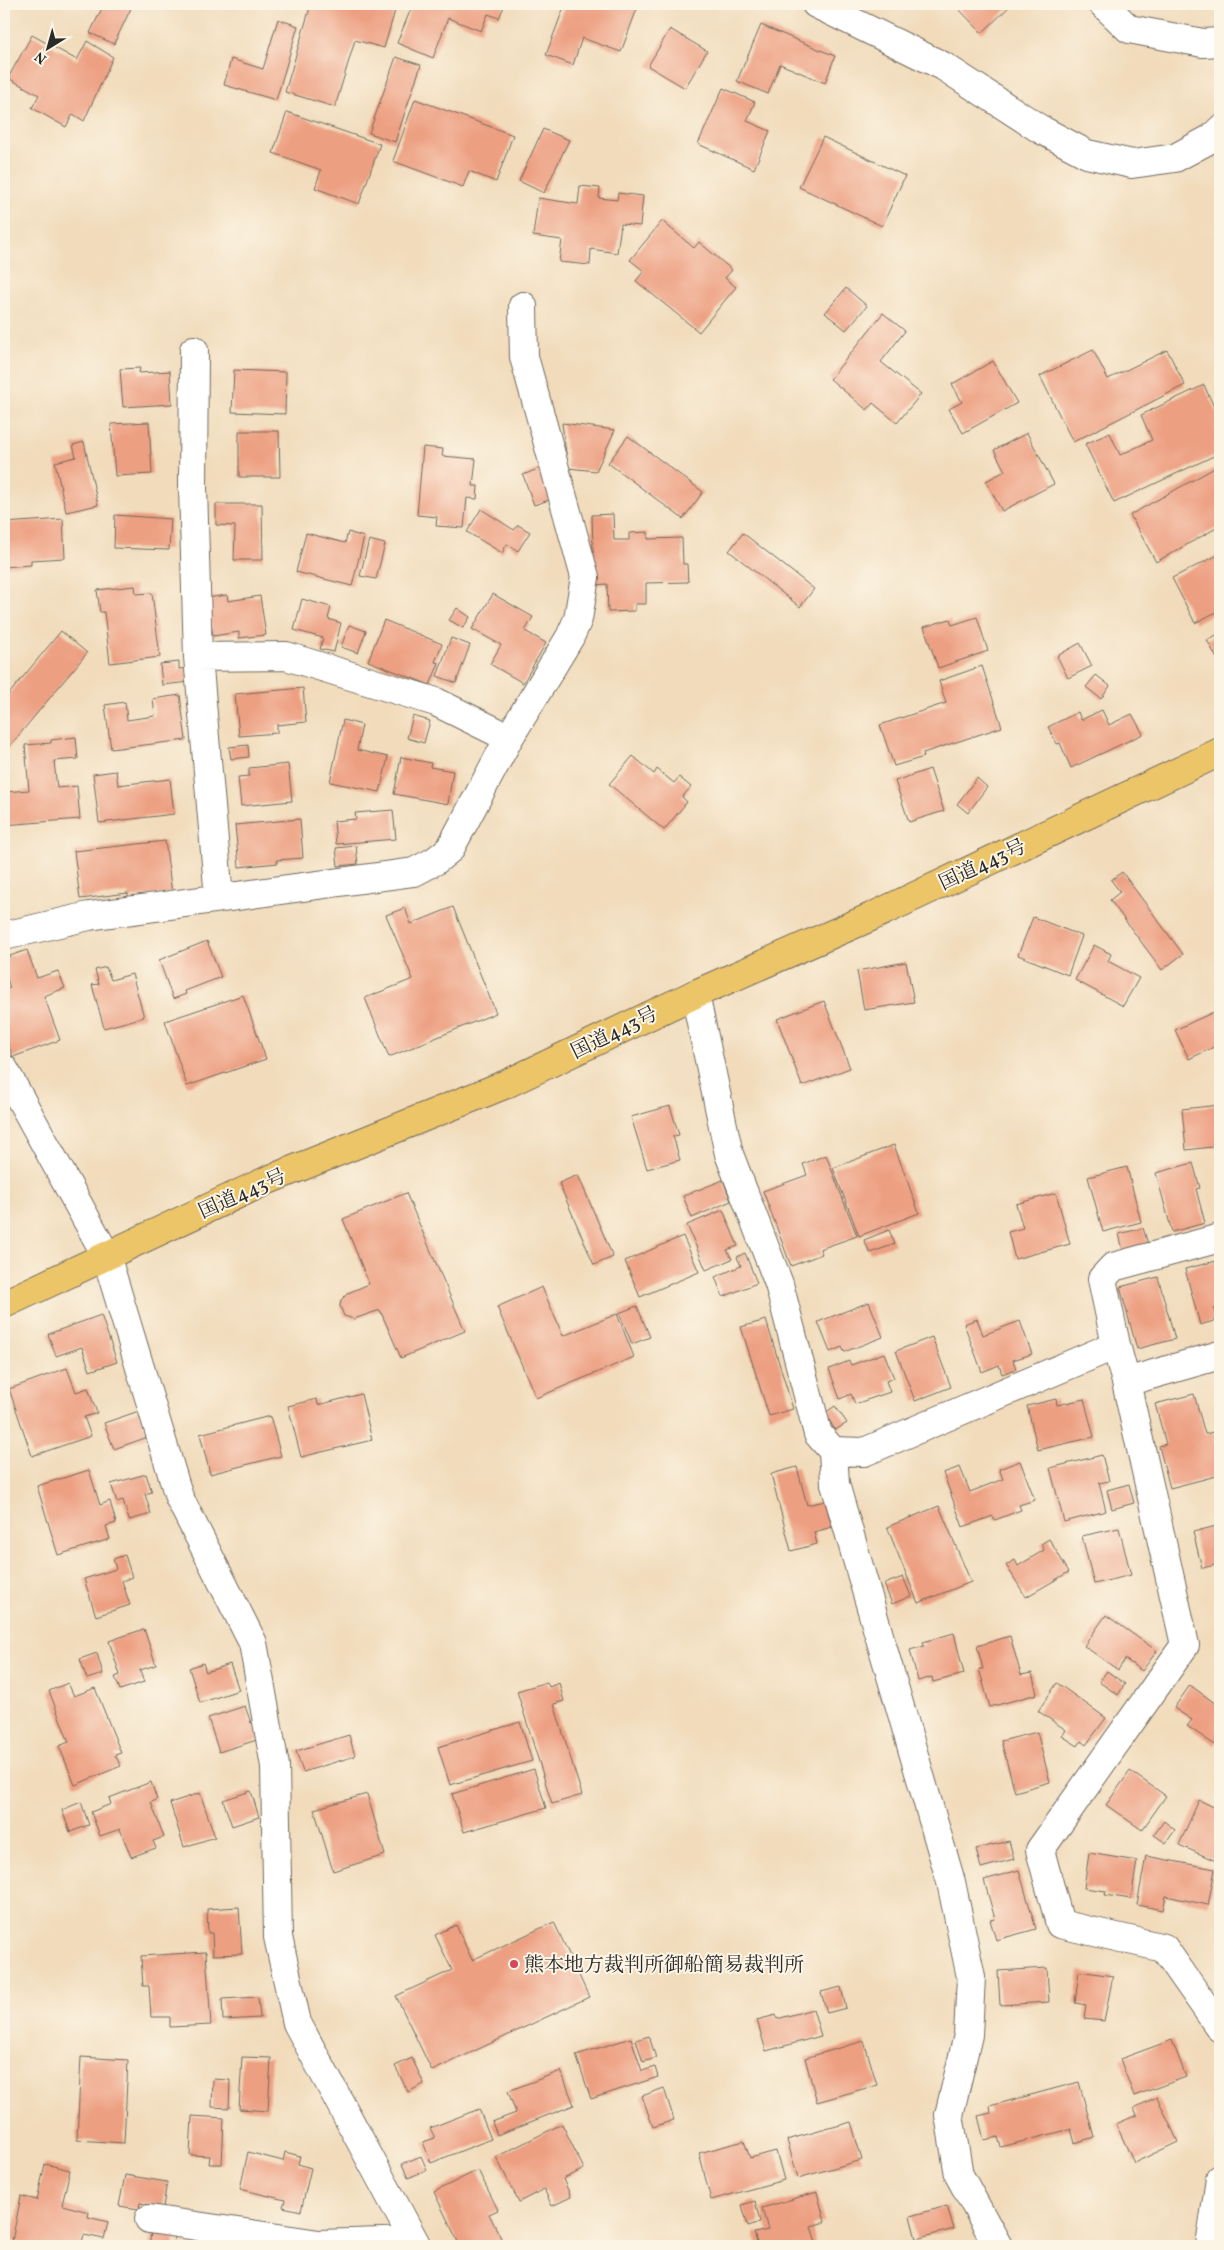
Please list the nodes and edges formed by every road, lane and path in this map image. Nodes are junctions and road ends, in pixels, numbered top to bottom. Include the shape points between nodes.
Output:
1 (816, 4) edge
2 (1103, 4) edge
3 (1220, 42) edge
4 (1220, 130) edge
5 (522, 306) dead end
6 (194, 350) dead end
7 (198, 657) junction
8 (509, 738) junction
9 (1220, 752) edge
10 (219, 898) junction
11 (4, 936) edge
12 (695, 994) junction
13 (4, 1069) edge
14 (1220, 1238) edge
15 (106, 1255) junction
16 (4, 1304) edge
17 (1116, 1345) junction
18 (1220, 1355) edge
19 (1126, 1382) junction
20 (833, 1450) junction
21 (1220, 2028) edge
22 (1220, 2179) edge
23 (149, 2219) dead end
24 (416, 2244) edge
25 (998, 2246) edge
26 (1210, 2246) edge

1 - 4 street via 943,66 1040,129 1087,154 1132,164 1175,158 1212,138
2 - 3 street via 1129,29 1203,43
5 - 8 street via 524,357 585,577 578,619 570,638
6 - 7 street
7 - 8 street via 286,656 436,702
7 - 10 street
8 - 10 street via 450,849 435,861 414,872
9 - 12 highway, 国道443号 via 871,917
10 - 11 street via 89,916
12 - 15 highway, 国道443号 via 504,1085 268,1180
12 - 20 street via 729,1154 779,1284 818,1434
13 - 15 street
14 - 17 street via 1113,1267 1102,1279
15 - 16 highway, 国道443号
15 - 24 street via 179,1497 254,1643 275,1766 278,1937 297,2023
17 - 19 street
17 - 20 street via 864,1452
18 - 19 street
19 - 21 street via 1185,1645 1040,1850 1060,1924 1164,1948
20 - 25 street via 835,1484 951,1882 971,1977 968,2035 949,2115 959,2175
22 - 26 street
23 - 24 street via 320,2244

